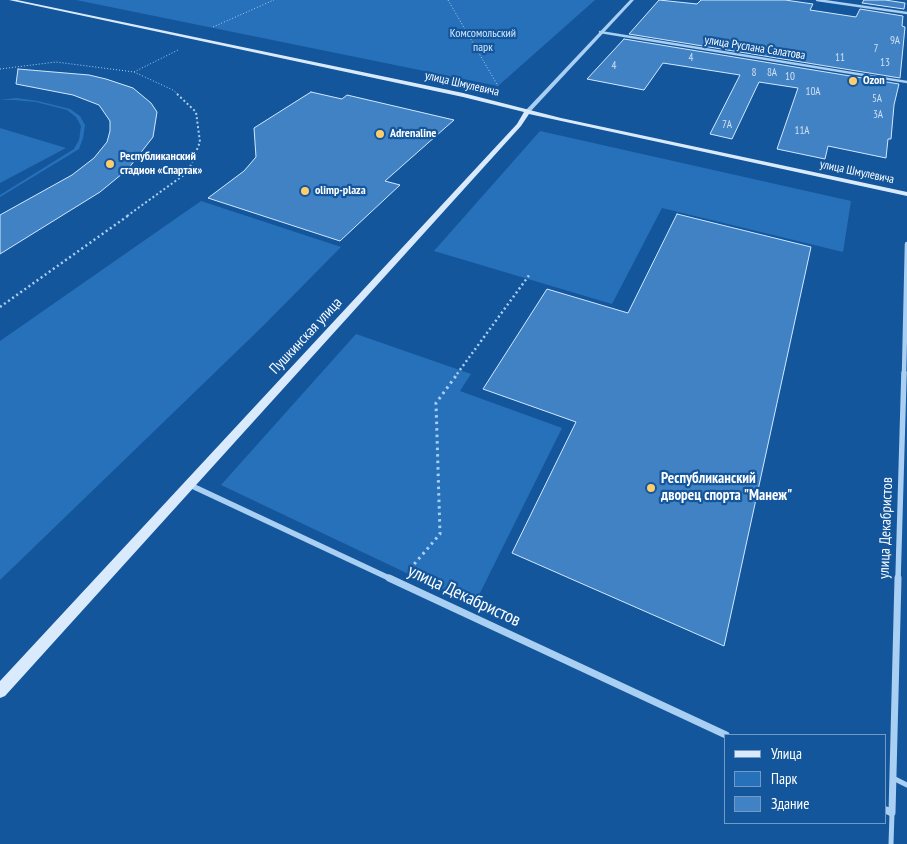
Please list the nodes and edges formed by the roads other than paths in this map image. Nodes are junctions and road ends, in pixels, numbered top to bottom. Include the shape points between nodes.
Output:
1 (10, 0) edge
2 (632, 0) edge
3 (818, 0) edge
4 (907, 13) edge
5 (600, 32) junction
6 (907, 82) edge
7 (528, 111) junction
8 (907, 194) edge
9 (907, 244) edge
10 (905, 399) edge
11 (190, 484) junction
12 (0, 691) edge
13 (724, 734) edge
14 (893, 778) junction
15 (907, 785) edge
16 (889, 811) edge
17 (891, 844) edge

1 - 7 main road, улица Шмулевича
2 - 5 street, Пушкинская улица
3 - 4 street
5 - 6 street, улица Руслана Салатова
5 - 7 street, Пушкинская улица
7 - 8 main road, улица Шмулевича
7 - 11 main road, Пушкинская улица via 519,125
9 - 10 street, улица Декабристов
10 - 14 street, улица Декабристов
11 - 12 main road, Пушкинская улица
11 - 13 street, улица Декабристов
14 - 15 lane
14 - 16 street, улица Декабристов
16 - 17 lane, улица Декабристов

